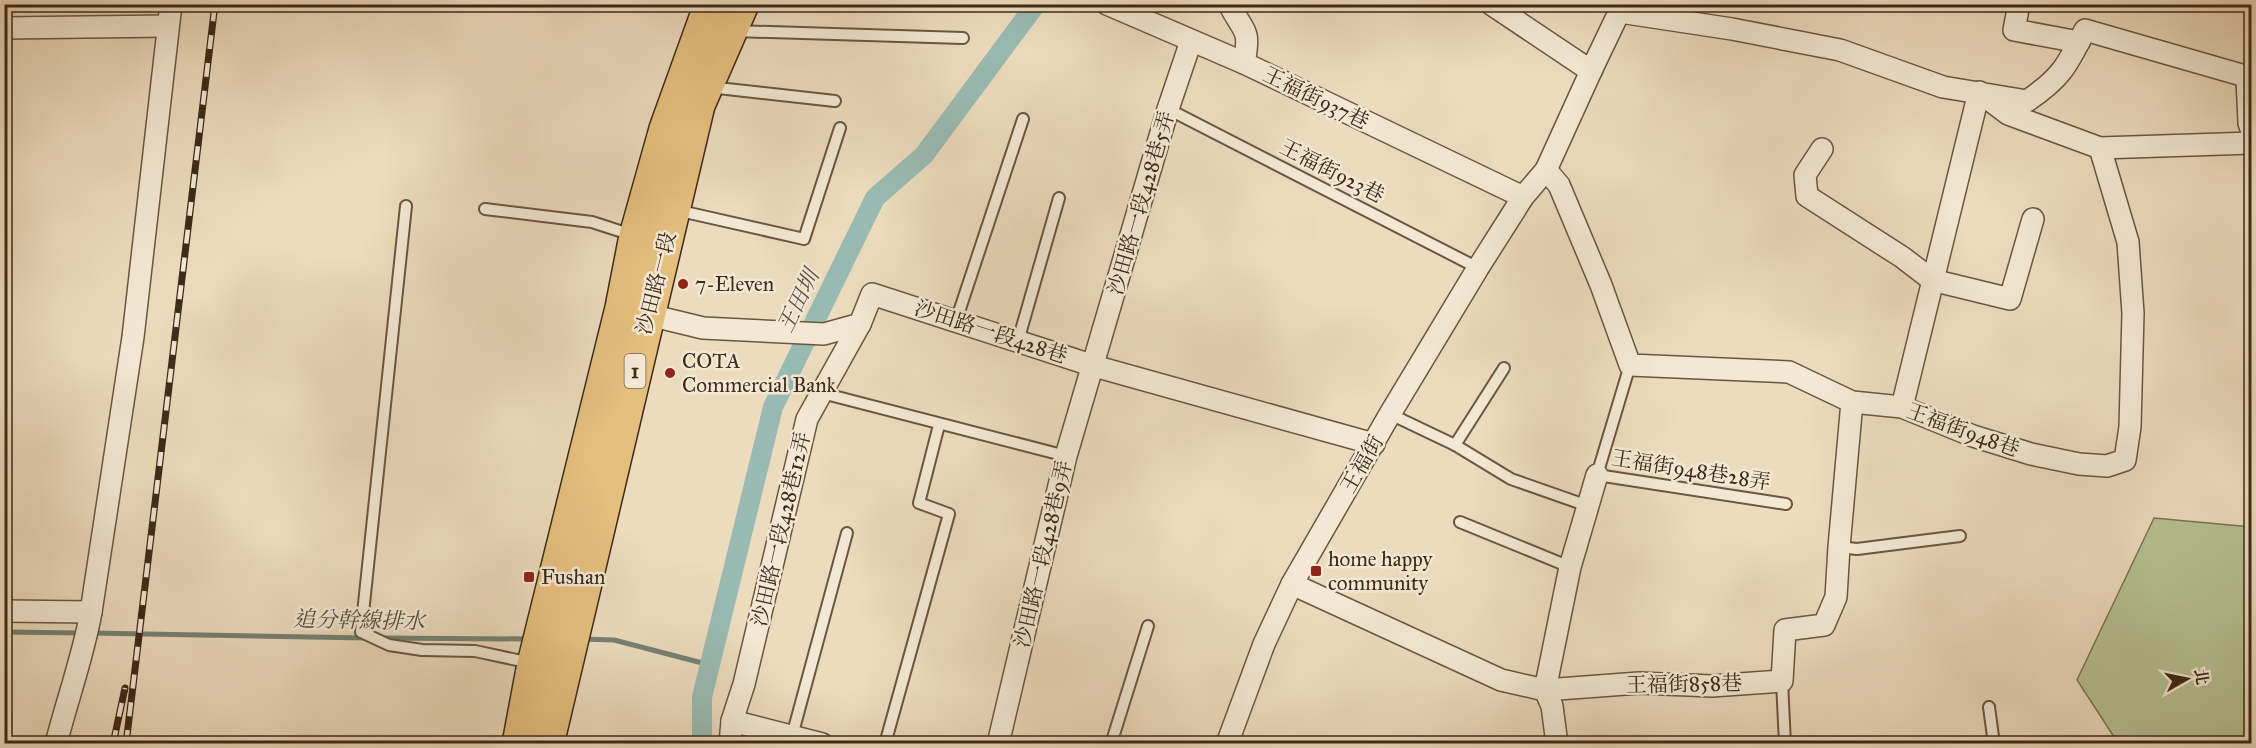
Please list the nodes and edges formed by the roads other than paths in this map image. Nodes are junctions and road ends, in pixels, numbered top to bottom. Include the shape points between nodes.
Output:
1 (171, 4) edge
2 (711, 4) edge
3 (1107, 4) edge
4 (1229, 4) edge
5 (1491, 4) edge
6 (2019, 4) edge
7 (1622, 8) edge
8 (736, 18) edge
9 (168, 26) junction
10 (4, 28) edge
11 (963, 38) dead end
12 (1191, 41) junction
13 (2079, 42) junction
14 (1245, 63) junction
15 (1591, 70) junction
16 (2249, 78) edge
17 (706, 86) junction
18 (1979, 92) junction
19 (835, 101) dead end
20 (1168, 109) junction
21 (1023, 119) dead end
22 (840, 128) dead end
23 (2252, 132) edge
24 (2252, 142) edge
25 (2100, 148) junction
26 (1822, 149) dead end
27 (1546, 170) junction
28 (1523, 197) junction
29 (1059, 198) dead end
30 (405, 206) dead end
31 (485, 209) dead end
32 (674, 210) junction
33 (2033, 219) dead end
34 (636, 236) junction
35 (1478, 268) junction
36 (1932, 280) junction
37 (635, 311) junction
38 (956, 321) junction
39 (860, 324) junction
40 (1018, 341) junction
41 (1630, 365) junction
42 (1094, 366) junction
43 (1504, 368) dead end
44 (822, 393) junction
45 (1852, 402) junction
46 (1902, 407) junction
47 (1390, 414) junction
48 (939, 425) junction
49 (1374, 444) junction
50 (1455, 445) junction
51 (1066, 456) junction
52 (1597, 475) junction
53 (1786, 504) dead end
54 (1588, 506) junction
55 (1460, 522) dead end
56 (847, 533) dead end
57 (1960, 536) dead end
58 (1839, 547) junction
59 (1570, 567) junction
60 (1292, 584) junction
61 (4, 611) edge
62 (91, 612) junction
63 (1148, 626) dead end
64 (534, 664) junction
65 (1782, 681) junction
66 (1545, 690) junction
67 (1989, 707) dead end
68 (732, 721) junction
69 (792, 736) junction
70 (56, 744) edge
71 (519, 744) edge
72 (547, 744) edge
73 (730, 744) edge
74 (822, 744) edge
75 (885, 744) edge
76 (998, 744) edge
77 (1111, 744) edge
78 (1227, 744) edge
79 (1557, 744) edge
80 (1785, 744) edge
81 (1994, 744) edge

1 - 9 street
2 - 34 main road, 沙田路一段 / 1 via 666,129
3 - 12 street, 王福街937巷
4 - 14 street via 1249,40
5 - 15 street
6 - 13 street via 2014,30
7 - 15 street
7 - 18 street via 1840,50 1943,87
8 - 11 lane
8 - 17 main road, 沙田路一段 / 1
9 - 10 street
9 - 62 street via 133,337
12 - 14 street, 王福街937巷
12 - 20 street, 沙田路一段428巷5弄
13 - 16 street via 2085,30
13 - 18 street via 2065,69 2027,101
14 - 28 street, 王福街937巷
15 - 27 street, 王福街
16 - 23 street
17 - 19 lane
17 - 32 main road, 沙田路一段 / 1
18 - 25 street via 2008,114
18 - 36 street
20 - 35 lane, 王福街923巷
20 - 42 street, 沙田路一段428巷5弄
21 - 38 lane
22 - 32 lane via 804,239
24 - 25 street
25 - 46 street, 王福街948巷 via 2128,242 2133,313 2130,427 2125,460 2107,466 2031,454 1972,436
26 - 36 street via 1805,174 1807,196
27 - 28 street, 王福街
27 - 41 street via 1559,185
28 - 35 street, 王福街
29 - 40 lane
30 - 64 lane via 361,632 389,645 475,651
31 - 34 lane via 592,222
32 - 37 main road, 沙田路一段 / 1
33 - 36 street via 2010,299
34 - 37 main road, 沙田路一段 / 1
35 - 47 street, 王福街
36 - 46 street
37 - 39 street via 703,328 824,334
37 - 64 main road, 沙田路一段 / 1
37 - 72 main road, 沙田路一段 / 1
38 - 39 street, 沙田路一段428巷 via 872,294
38 - 40 street, 沙田路一段428巷
39 - 44 street, 沙田路一段428巷12弄
40 - 42 street, 沙田路一段428巷
41 - 45 street, 王福街948巷 via 1788,372
41 - 52 lane, 王福街948巷28弄
42 - 49 street, 沙田路一段428巷
42 - 51 street, 沙田路一段428巷9弄
43 - 50 lane
44 - 48 lane
44 - 68 street, 沙田路一段428巷12弄 via 807,419
45 - 46 street, 王福街948巷
45 - 58 street
47 - 49 street, 王福街
47 - 50 lane
48 - 51 lane
48 - 75 lane via 919,503 950,514
49 - 60 street, 王福街
50 - 54 lane via 1511,479
51 - 76 street, 沙田路一段428巷9弄
52 - 53 lane, 王福街948巷28弄
52 - 54 street
54 - 59 street
55 - 59 lane
56 - 69 lane
57 - 58 lane via 1857,549
58 - 65 street via 1836,597 1824,625 1785,630
59 - 66 street
60 - 66 street, 王福街858巷 via 1501,680
60 - 78 street, 王福街 via 1264,644
61 - 62 street
62 - 70 street
63 - 77 lane
64 - 71 main road, 沙田路一段 / 1
65 - 66 street, 王福街858巷 via 1712,686 1639,683
65 - 80 lane
66 - 79 street via 1552,706
67 - 81 lane
68 - 69 street
68 - 73 street, 沙田路一段428巷12弄
69 - 74 street

